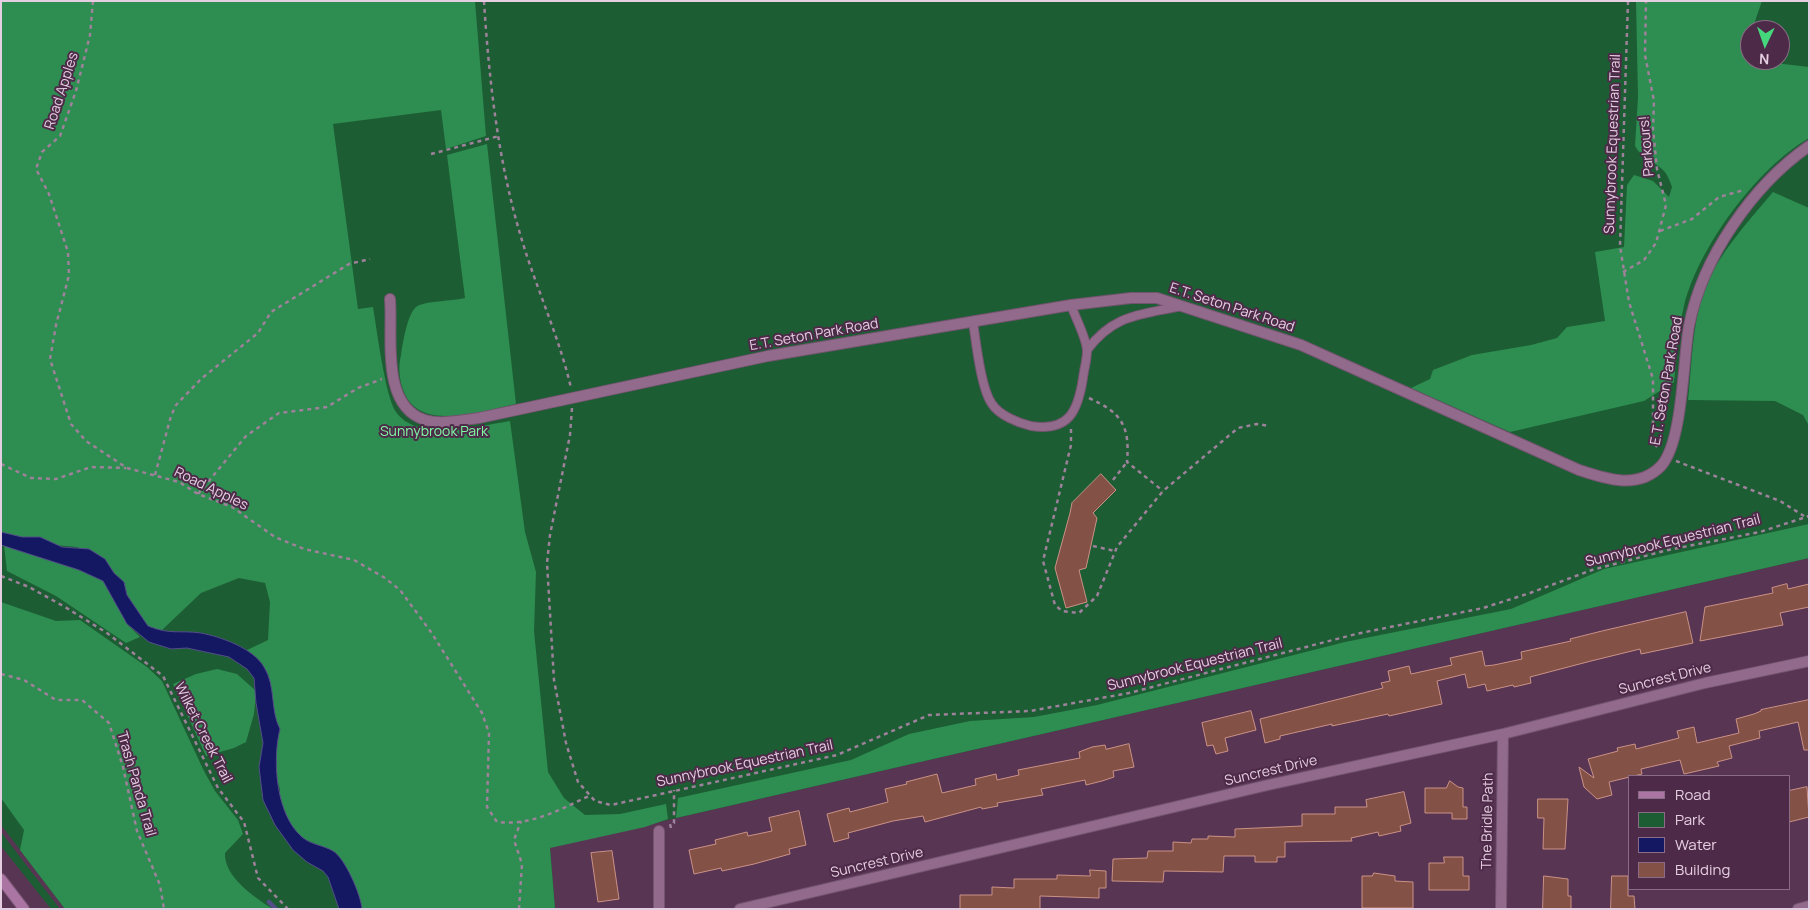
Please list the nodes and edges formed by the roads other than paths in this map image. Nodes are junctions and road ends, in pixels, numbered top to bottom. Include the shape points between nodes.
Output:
1 (1809, 146) edge
2 (390, 299) dead end
3 (1071, 305) junction
4 (1181, 306) junction
5 (973, 322) junction
6 (1087, 350) junction
7 (1809, 662) edge
8 (1503, 734) junction
9 (659, 831) dead end
10 (1, 879) edge
11 (1809, 906) edge
12 (24, 909) edge
13 (658, 909) edge
14 (740, 909) edge
15 (1501, 909) edge
16 (1798, 909) edge

1 - 4 street, E.T. Seton Park Road via 1792,158 1751,202 1708,267 1698,290 1690,325 1678,412 1667,457 1656,470 1635,480 1592,475 1301,345
2 - 5 street, E.T. Seton Park Road via 392,378 400,398 410,412 424,420 440,422 768,356
3 - 4 street, E.T. Seton Park Road via 1157,298
3 - 5 street, E.T. Seton Park Road
3 - 6 lane
4 - 6 lane via 1119,321 1106,328
5 - 6 lane via 986,391 992,404 1014,420 1041,427 1057,426 1071,417 1081,394
7 - 8 street, Suncrest Drive via 1705,683
8 - 14 street, Suncrest Drive via 1268,785
8 - 15 street, The Bridle Path
9 - 13 street
10 - 12 main road
11 - 16 street

